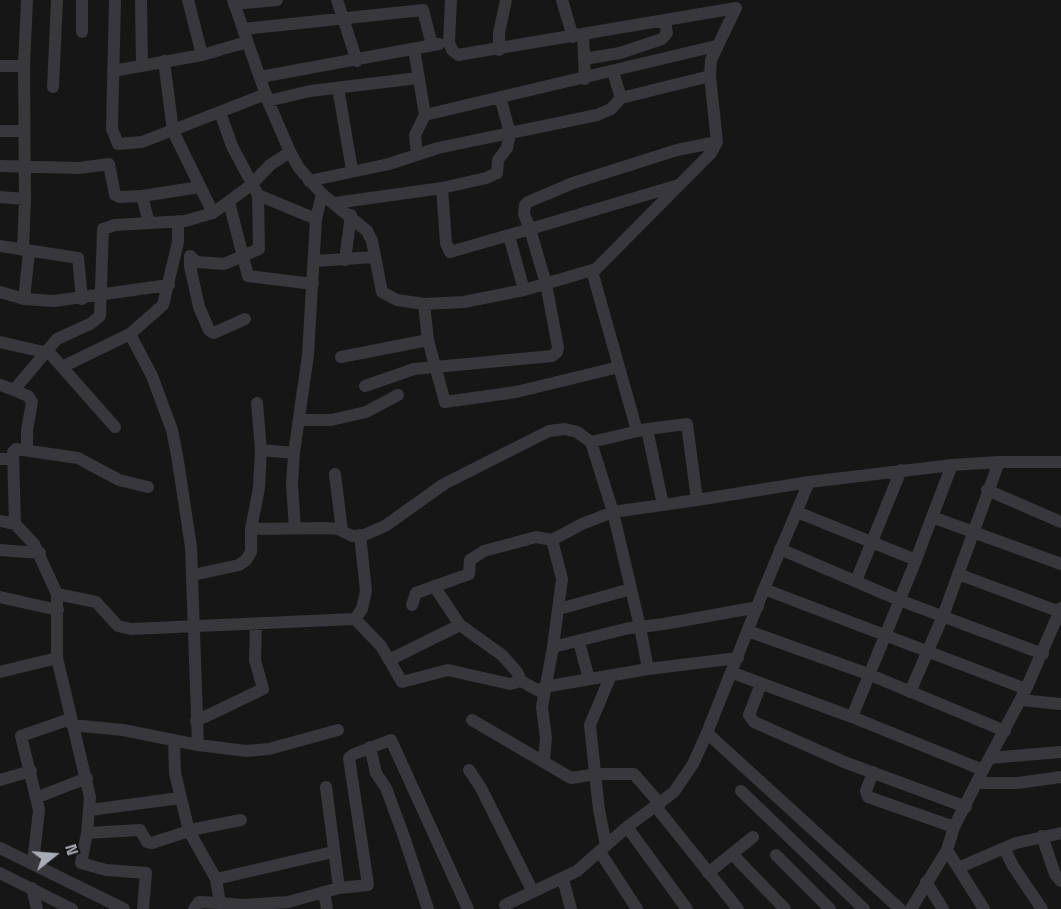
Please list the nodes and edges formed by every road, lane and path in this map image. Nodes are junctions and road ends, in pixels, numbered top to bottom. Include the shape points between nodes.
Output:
1 (27, 0) edge
2 (57, 0) edge
3 (82, 0) edge
4 (115, 0) edge
5 (141, 0) edge
6 (188, 0) edge
7 (277, 0) edge
8 (338, 0) edge
9 (451, 0) edge
10 (506, 0) edge
11 (562, 0) edge
12 (233, 2) edge
13 (739, 4) edge
14 (343, 19) junction
15 (665, 22) junction
16 (243, 28) junction
17 (82, 33) dead end
18 (578, 36) junction
19 (247, 42) junction
20 (449, 42) junction
21 (432, 45) junction
22 (716, 46) junction
23 (414, 49) junction
24 (499, 50) junction
25 (202, 55) junction
26 (584, 59) junction
27 (164, 61) junction
28 (357, 61) junction
29 (142, 65) junction
30 (0, 66) edge
31 (24, 66) junction
32 (113, 71) junction
33 (613, 72) junction
34 (710, 76) junction
35 (260, 77) junction
36 (418, 78) junction
37 (585, 79) junction
38 (53, 87) dead end
39 (338, 88) junction
40 (500, 97) junction
41 (267, 98) junction
42 (621, 98) junction
43 (220, 112) junction
44 (425, 115) junction
45 (0, 131) edge
46 (23, 131) junction
47 (173, 131) junction
48 (510, 133) junction
49 (717, 142) junction
50 (290, 152) junction
51 (417, 155) junction
52 (0, 166) edge
53 (24, 168) junction
54 (352, 170) junction
55 (309, 181) junction
56 (679, 185) junction
57 (200, 187) junction
58 (442, 188) junction
59 (255, 190) junction
60 (322, 194) junction
61 (142, 196) junction
62 (0, 197) edge
63 (25, 200) junction
64 (229, 202) junction
65 (335, 203) junction
66 (213, 213) junction
67 (351, 215) junction
68 (316, 219) junction
69 (178, 221) junction
70 (150, 223) junction
71 (530, 229) junction
72 (509, 236) junction
73 (178, 243) junction
74 (0, 246) edge
75 (26, 251) junction
76 (190, 256) junction
77 (242, 257) junction
78 (375, 257) junction
79 (345, 260) junction
80 (315, 261) junction
81 (592, 271) junction
82 (314, 284) junction
83 (546, 284) junction
84 (170, 285) junction
85 (524, 290) junction
86 (0, 292) edge
87 (101, 296) junction
88 (24, 299) junction
89 (82, 299) junction
90 (424, 303) junction
91 (245, 319) dead end
92 (130, 334) junction
93 (428, 340) junction
94 (0, 342) edge
95 (45, 351) junction
96 (341, 357) dead end
97 (63, 367) junction
98 (620, 367) junction
99 (436, 368) junction
100 (0, 385) edge
101 (365, 386) dead end
102 (14, 390) junction
103 (399, 395) dead end
104 (256, 403) dead end
105 (300, 420) junction
106 (115, 426) dead end
107 (642, 430) junction
108 (591, 442) junction
109 (27, 450) junction
110 (261, 450) junction
111 (294, 453) junction
112 (6, 459) edge
113 (999, 462) junction
114 (1061, 462) edge
115 (952, 465) junction
116 (901, 470) junction
117 (334, 474) dead end
118 (808, 482) junction
119 (148, 488) dead end
120 (987, 490) junction
121 (697, 500) junction
122 (663, 505) junction
123 (614, 512) junction
124 (797, 512) junction
125 (932, 517) junction
126 (0, 521) edge
127 (1061, 522) edge
128 (15, 524) junction
129 (295, 528) junction
130 (251, 529) junction
131 (342, 531) junction
132 (973, 532) junction
133 (360, 536) junction
134 (552, 540) junction
135 (873, 541) junction
136 (780, 549) junction
137 (0, 550) edge
138 (40, 553) junction
139 (916, 560) junction
140 (1061, 564) edge
141 (958, 574) junction
142 (193, 575) junction
143 (856, 581) junction
144 (434, 586) junction
145 (764, 589) junction
146 (631, 590) junction
147 (57, 594) junction
148 (0, 597) edge
149 (899, 600) junction
150 (412, 605) dead end
151 (758, 607) junction
152 (559, 609) junction
153 (58, 610) junction
154 (1060, 610) edge
155 (943, 616) junction
156 (355, 619) junction
157 (256, 625) junction
158 (460, 625) junction
159 (193, 627) junction
160 (640, 627) junction
161 (748, 631) junction
162 (885, 635) junction
163 (579, 642) junction
164 (553, 647) junction
165 (929, 653) junction
166 (1043, 654) junction
167 (57, 658) junction
168 (738, 658) junction
169 (389, 660) junction
170 (648, 669) junction
171 (0, 672) edge
172 (733, 673) junction
173 (868, 674) junction
174 (611, 675) junction
175 (589, 679) junction
176 (521, 681) junction
177 (761, 684) junction
178 (544, 690) junction
179 (910, 692) junction
180 (1024, 694) junction
181 (1061, 704) edge
182 (852, 717) junction
183 (472, 720) dead end
184 (196, 721) junction
185 (71, 722) junction
186 (338, 730) dead end
187 (1005, 731) junction
188 (707, 733) junction
189 (174, 741) junction
190 (198, 746) junction
191 (370, 747) junction
192 (1061, 752) edge
193 (990, 758) junction
194 (544, 760) junction
195 (469, 770) dead end
196 (31, 771) junction
197 (982, 771) junction
198 (873, 772) junction
199 (597, 774) junction
200 (1061, 777) edge
201 (87, 778) junction
202 (0, 780) edge
203 (977, 783) junction
204 (326, 787) dead end
205 (741, 791) dead end
206 (38, 797) junction
207 (180, 798) junction
208 (658, 805) junction
209 (966, 807) junction
210 (90, 810) junction
211 (241, 819) dead end
212 (627, 826) junction
213 (954, 828) junction
214 (189, 831) junction
215 (87, 833) junction
216 (1061, 833) edge
217 (1041, 836) junction
218 (753, 837) dead end
219 (0, 848) edge
220 (1004, 848) junction
221 (603, 849) junction
222 (947, 850) junction
223 (333, 852) junction
224 (733, 855) junction
225 (776, 855) dead end
226 (33, 863) junction
227 (958, 868) junction
228 (0, 873) edge
229 (708, 873) junction
230 (216, 879) junction
231 (563, 879) junction
232 (1061, 881) edge
233 (926, 882) junction
234 (32, 888) junction
235 (339, 888) junction
236 (324, 892) junction
237 (533, 892) junction
238 (220, 903) junction
239 (505, 905) dead end
240 (37, 909) edge
241 (72, 909) edge
242 (124, 909) edge
243 (143, 909) edge
244 (194, 909) edge
245 (327, 909) edge
246 (428, 909) edge
247 (468, 909) edge
248 (571, 909) edge
249 (637, 909) edge
250 (687, 909) edge
251 (738, 909) edge
252 (785, 909) edge
253 (830, 909) edge
254 (864, 909) edge
255 (900, 909) edge
256 (910, 909) edge
257 (943, 909) edge
258 (984, 909) edge
259 (1042, 909) edge

1 - 31 street
2 - 38 street
3 - 17 street
4 - 32 street
5 - 29 street
6 - 25 street
7 - 12 street
8 - 14 street
9 - 20 street
10 - 24 street
11 - 18 street
12 - 16 street
13 - 15 street
13 - 22 street
14 - 16 street
14 - 21 street via 423,10
14 - 28 street
15 - 18 street
15 - 26 street via 667,33 662,39 620,53
16 - 19 street
18 - 24 street
18 - 26 street
19 - 25 street
19 - 35 street
20 - 21 street
20 - 24 street via 458,55
21 - 23 street
22 - 33 street
22 - 34 street
23 - 28 street
23 - 36 street
25 - 27 street
26 - 37 street
27 - 29 street
27 - 47 street
28 - 35 street
29 - 32 street
30 - 31 street
31 - 46 street
32 - 47 street via 112,129 118,144 142,142
33 - 37 street
33 - 42 street
34 - 42 street
34 - 49 street
35 - 41 street
36 - 39 street
36 - 44 street
37 - 40 street
39 - 41 street
39 - 54 street
40 - 44 street
40 - 48 street
41 - 43 street
41 - 50 street
42 - 48 street via 617,105 597,115
43 - 47 street
43 - 59 street
44 - 51 street via 415,135
45 - 46 street
46 - 53 street
47 - 57 street
48 - 51 street
48 - 58 street via 507,148 498,160 497,173
49 - 56 street via 714,150
49 - 71 street via 604,172 528,202 524,214
50 - 55 street
50 - 59 street via 270,165
51 - 54 street
52 - 53 street
53 - 61 street via 109,164 116,196
53 - 63 street
54 - 55 street
55 - 60 street
56 - 71 street
56 - 81 street
57 - 61 street
57 - 66 street
58 - 65 street
58 - 72 street via 448,251
59 - 64 street
59 - 68 street
59 - 77 street via 259,249
60 - 65 street
60 - 68 street
61 - 70 street
62 - 63 street
63 - 75 street
64 - 66 street
64 - 77 street
65 - 67 street
66 - 69 street
67 - 78 street via 370,235
67 - 79 street
68 - 80 street
69 - 70 street
69 - 73 street
70 - 87 street via 103,229
71 - 72 street
71 - 83 street
72 - 85 street
73 - 76 street
73 - 84 street
74 - 75 street
75 - 88 street
75 - 89 street via 78,258
76 - 77 street via 205,264 224,264
76 - 91 street via 195,290 209,330 214,333
77 - 82 street via 249,276
78 - 79 street
78 - 90 street via 384,295
79 - 80 street
80 - 82 street
81 - 83 street
81 - 98 street
82 - 105 street
83 - 85 street
83 - 99 street via 558,347 555,354
84 - 87 street
84 - 92 street via 163,305
85 - 90 street via 464,302
86 - 88 street
87 - 89 street
87 - 95 street via 98,318 66,333
88 - 89 street
90 - 93 street
92 - 97 street
92 - 142 street via 152,376 172,430
93 - 96 street
93 - 99 street
94 - 95 street
95 - 97 street
95 - 102 street
97 - 106 street
98 - 99 street via 516,392 446,402
98 - 107 street
99 - 101 street via 404,371
100 - 102 street
102 - 109 street via 32,402
103 - 105 street via 366,412 331,420
104 - 110 street
105 - 111 street
107 - 108 street
107 - 121 street via 689,426
107 - 122 street
108 - 123 street
108 - 133 street via 577,432 549,430 444,484 385,526
109 - 112 street via 16,448
109 - 119 street via 78,458 119,480
110 - 111 street
110 - 130 street
111 - 129 street
112 - 128 street
113 - 114 street
113 - 115 street
113 - 120 street
115 - 116 street
115 - 125 street
116 - 118 street
116 - 135 street
117 - 131 street
118 - 121 street
118 - 124 street
120 - 127 street
120 - 132 street
121 - 122 street
122 - 123 street
123 - 134 street
123 - 146 street
124 - 135 street
124 - 136 street
125 - 132 street
125 - 139 street
126 - 128 street
128 - 138 street
129 - 130 street
129 - 131 street
130 - 142 street via 251,552 246,560
131 - 133 street
132 - 140 street
132 - 141 street
133 - 156 street via 366,591
134 - 144 street via 536,537 484,551 470,560 469,574
134 - 152 street via 561,573
135 - 139 street
135 - 143 street
136 - 143 street
136 - 145 street
137 - 138 street
138 - 147 street
139 - 149 street
141 - 154 street
141 - 155 street
142 - 159 street
143 - 149 street
144 - 150 street via 416,593
144 - 158 street
145 - 151 street
145 - 162 street
146 - 152 street
146 - 160 street
147 - 153 street
147 - 159 street via 96,602 122,628
148 - 153 street
149 - 155 street
149 - 162 street
151 - 160 street
151 - 161 street
152 - 164 street
153 - 167 street
154 - 166 street
155 - 165 street
155 - 166 street
156 - 157 street
156 - 169 street
157 - 159 street
157 - 184 street via 255,660 263,689
158 - 169 street
158 - 176 street via 502,655
159 - 184 street
160 - 163 street
160 - 170 street
161 - 168 street
161 - 173 street
162 - 165 street
162 - 173 street
163 - 164 street
163 - 175 street
164 - 178 street
165 - 179 street
165 - 180 street
166 - 180 street
167 - 171 street
167 - 185 street
168 - 170 street
168 - 172 street
169 - 176 street via 402,682 448,670 510,684
170 - 174 street
172 - 177 street
172 - 188 street
173 - 179 street
173 - 182 street
174 - 175 street
174 - 199 street via 590,725
175 - 178 street
176 - 178 street
177 - 182 street
177 - 198 street via 749,715 752,720
178 - 194 street
179 - 187 street
180 - 181 street
180 - 187 street
182 - 197 street
183 - 194 street
184 - 190 street
185 - 189 street
185 - 196 street via 21,736
185 - 201 street
186 - 190 street via 254,751
187 - 193 street
188 - 208 street via 680,783
188 - 255 street
189 - 190 street
189 - 207 street
191 - 235 street via 350,756 349,761 368,885
191 - 246 street via 376,773 386,788
191 - 247 street via 392,740
192 - 193 street
193 - 197 street
194 - 199 street via 571,778
195 - 237 street
196 - 202 street
196 - 206 street
197 - 203 street
198 - 209 street
198 - 213 street via 866,791 868,797
199 - 208 street via 634,774
199 - 221 street
200 - 203 street
201 - 206 street
201 - 210 street
203 - 209 street
204 - 223 street
205 - 254 street
206 - 226 street via 39,826
207 - 210 street
207 - 214 street
208 - 212 street
208 - 229 street
209 - 213 street
210 - 215 street
211 - 214 street
212 - 221 street
212 - 250 street
213 - 222 street
214 - 215 street via 152,843 140,830
214 - 230 street
215 - 243 street via 81,863 106,870 146,873
216 - 217 street
217 - 220 street
217 - 232 street
218 - 224 street
219 - 226 street
220 - 227 street
220 - 259 street
221 - 231 street
221 - 249 street
222 - 227 street
222 - 233 street
223 - 230 street
223 - 235 street
224 - 229 street
224 - 252 street
225 - 253 street
226 - 242 street
227 - 258 street
228 - 234 street
229 - 251 street
230 - 238 street
231 - 237 street
231 - 248 street
233 - 256 street
233 - 257 street
234 - 240 street
234 - 241 street
235 - 236 street
236 - 238 street via 288,902
236 - 245 street
237 - 239 street
238 - 244 street via 201,902

